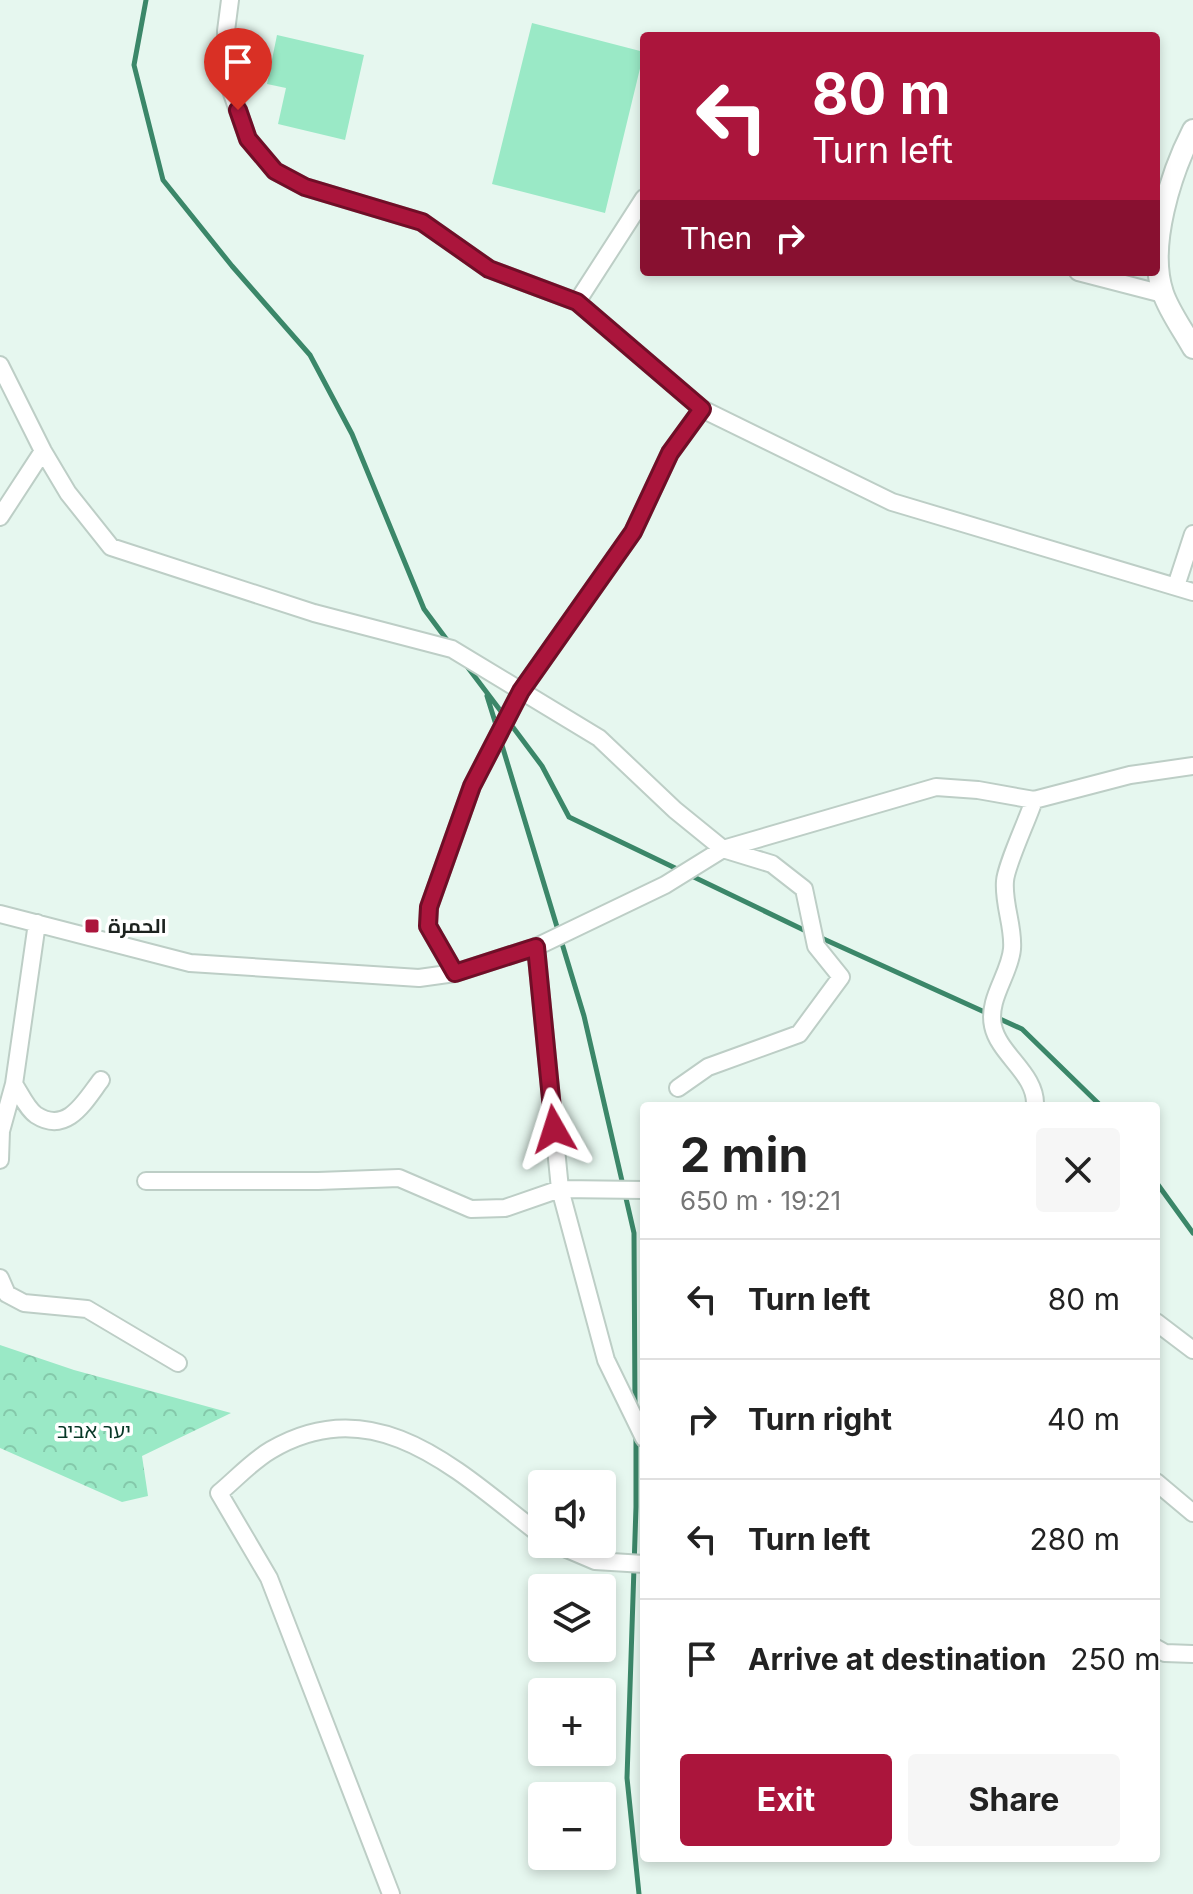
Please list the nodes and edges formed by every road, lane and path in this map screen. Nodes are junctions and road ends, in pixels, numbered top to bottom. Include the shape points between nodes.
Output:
1 (230, 0) edge
2 (1193, 130) edge
3 (640, 204) edge
4 (1160, 235) edge
5 (1093, 276) edge
6 (1160, 276) edge
7 (1163, 294) junction
8 (577, 302) junction
9 (1193, 348) edge
10 (0, 365) edge
11 (702, 409) junction
12 (43, 451) junction
13 (0, 517) edge
14 (1193, 534) edge
15 (1176, 586) junction
16 (1193, 592) edge
17 (521, 691) junction
18 (1193, 766) edge
19 (1034, 800) junction
20 (723, 849) junction
21 (0, 914) edge
22 (37, 923) junction
23 (536, 947) junction
24 (455, 973) junction
25 (101, 1080) dead end
26 (14, 1084) junction
27 (678, 1088) dead end
28 (1035, 1102) edge
29 (0, 1160) edge
30 (146, 1181) dead end
31 (560, 1189) junction
32 (640, 1190) edge
33 (0, 1278) edge
34 (1160, 1325) edge
35 (1193, 1350) edge
36 (178, 1363) dead end
37 (640, 1430) edge
38 (1160, 1485) edge
39 (1193, 1513) edge
40 (528, 1525) edge
41 (588, 1558) edge
42 (640, 1564) edge
43 (1160, 1650) edge
44 (1193, 1654) edge
45 (391, 1894) edge

1 - 8 street via 228,82 248,139 275,171 305,187 422,222 489,269
2 - 4 street
3 - 8 street
5 - 7 street
6 - 7 street
7 - 9 street
8 - 11 street
10 - 12 street
11 - 15 street via 892,502
11 - 17 street via 670,453 633,532
12 - 13 street
12 - 17 street via 111,547 314,613 452,649
14 - 15 street
15 - 16 street
17 - 20 street via 599,738
17 - 24 street via 472,786 429,907 428,926
18 - 19 street via 1130,775
19 - 20 street via 936,787
19 - 28 street via 1005,880 1012,950 992,1024
20 - 23 street via 665,885
20 - 27 street via 772,864 804,889 816,946 841,977 799,1034 708,1067
21 - 22 street
22 - 24 street via 190,963 419,978
22 - 26 street
23 - 24 street
23 - 31 street
25 - 26 street via 71,1118 56,1121 35,1115
26 - 29 street via 1,1131
30 - 31 street via 399,1178 471,1209 505,1208
31 - 32 street
31 - 37 street via 606,1360
33 - 36 street via 7,1294 24,1303 87,1309
34 - 35 street
38 - 39 street
40 - 45 street via 438,1457 376,1430 305,1435 270,1450 219,1493 269,1578
41 - 42 street
43 - 44 street

